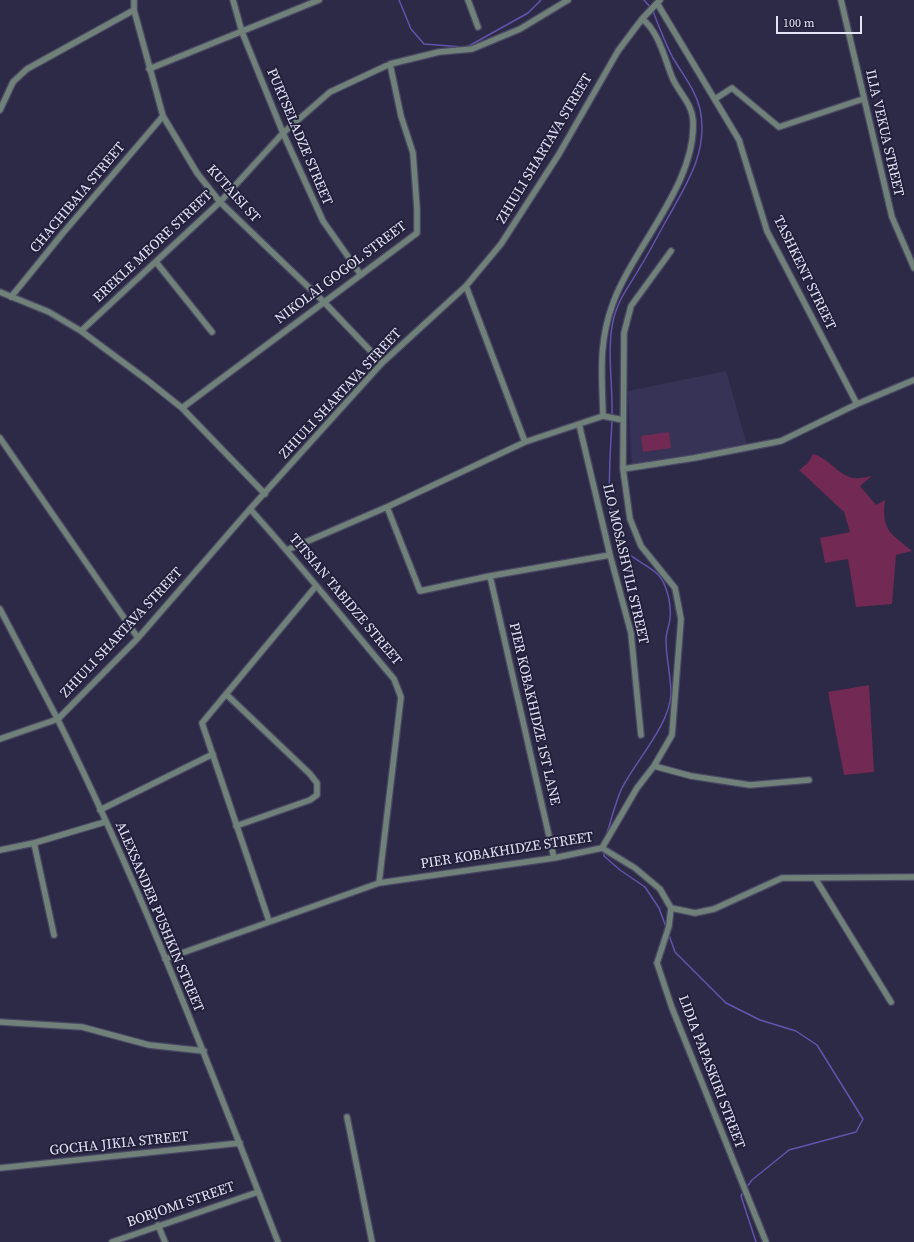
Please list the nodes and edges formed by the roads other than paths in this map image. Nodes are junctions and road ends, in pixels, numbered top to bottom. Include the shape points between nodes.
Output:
1 (134, 0) edge
2 (232, 0) edge
3 (319, 0) edge
4 (468, 0) edge
5 (568, 0) edge
6 (841, 0) edge
7 (659, 1) edge
8 (134, 10) junction
9 (642, 19) junction
10 (478, 27) dead end
11 (242, 32) junction
12 (390, 64) junction
13 (149, 69) junction
14 (715, 99) junction
15 (863, 99) junction
16 (0, 110) edge
17 (163, 116) junction
18 (283, 134) junction
19 (220, 202) junction
20 (671, 250) dead end
21 (156, 262) junction
22 (914, 268) edge
23 (361, 275) junction
24 (466, 286) junction
25 (0, 292) edge
26 (11, 297) junction
27 (324, 302) junction
28 (82, 331) junction
29 (212, 332) dead end
30 (382, 363) junction
31 (914, 380) edge
32 (857, 404) junction
33 (182, 408) junction
34 (604, 416) junction
35 (623, 420) junction
36 (579, 424) junction
37 (0, 438) edge
38 (525, 442) junction
39 (623, 469) junction
40 (265, 494) junction
41 (388, 507) junction
42 (250, 509) junction
43 (288, 550) junction
44 (610, 555) junction
45 (490, 576) junction
46 (316, 586) junction
47 (0, 609) edge
48 (138, 638) junction
49 (226, 694) junction
50 (58, 719) junction
51 (641, 735) dead end
52 (0, 739) edge
53 (213, 754) junction
54 (654, 766) junction
55 (809, 780) dead end
56 (100, 810) junction
57 (106, 822) junction
58 (236, 826) junction
59 (34, 843) junction
60 (602, 848) junction
61 (0, 850) edge
62 (554, 858) junction
63 (914, 877) edge
64 (815, 878) junction
65 (379, 883) junction
66 (671, 908) junction
67 (270, 921) junction
68 (54, 935) dead end
69 (165, 960) junction
70 (891, 1002) dead end
71 (0, 1022) edge
72 (204, 1051) junction
73 (347, 1117) dead end
74 (240, 1143) junction
75 (0, 1168) edge
76 (258, 1192) junction
77 (158, 1225) junction
78 (112, 1242) edge
79 (165, 1242) edge
80 (278, 1242) edge
81 (372, 1242) edge
82 (766, 1242) edge

1 - 8 street, KUTAISI ST
2 - 11 street, PURTSELADZE STREET
3 - 11 street
4 - 10 street
5 - 12 street, EREKLE MEORE STREET via 520,29 472,49 439,52
6 - 15 street, ILIA VEKUA STREET
7 - 9 street, ZHIULI SHARTAVA STREET
7 - 14 street, TASHKENT STREET
8 - 13 street, KUTAISI ST
8 - 16 street via 27,69 13,82
9 - 24 street, ZHIULI SHARTAVA STREET via 618,51 559,154 501,244
9 - 34 street via 655,35 675,84 690,105 693,119 691,149 688,162 665,209 613,302 601,348
11 - 13 street
11 - 18 street, PURTSELADZE STREET
12 - 18 street, EREKLE MEORE STREET via 330,92
12 - 23 street, NIKOLAI GOGOL STREET via 412,153 418,230 415,236
13 - 17 street, KUTAISI ST
14 - 15 street via 732,88 779,128
14 - 32 street, TASHKENT STREET via 739,140 767,231
15 - 22 street, ILIA VEKUA STREET via 892,217
17 - 19 street, KUTAISI ST via 197,173
17 - 26 street, CHACHIBAIA STREET
18 - 19 street, EREKLE MEORE STREET
18 - 23 street, PURTSELADZE STREET via 323,221
19 - 21 street, EREKLE MEORE STREET
19 - 27 street, KUTAISI ST
20 - 35 street, PIER KOBAKHIDZE STREET via 631,306 624,333
21 - 28 street, EREKLE MEORE STREET
21 - 29 street
23 - 27 street, NIKOLAI GOGOL STREET
24 - 30 street, ZHIULI SHARTAVA STREET
24 - 38 street
25 - 26 street
26 - 28 street via 49,312
27 - 30 street, KUTAISI ST
27 - 33 street, NIKOLAI GOGOL STREET
28 - 33 street
30 - 40 street, ZHIULI SHARTAVA STREET
31 - 32 street
32 - 39 street via 781,441
33 - 40 street
34 - 35 street
34 - 36 street
35 - 39 street, PIER KOBAKHIDZE STREET
36 - 38 street
36 - 44 street, ILO MOSASHVILI STREET
37 - 48 street
38 - 41 street
39 - 54 street, PIER KOBAKHIDZE STREET via 630,519 641,546 675,588 682,619 672,735
40 - 42 street, ZHIULI SHARTAVA STREET
41 - 43 street
41 - 45 street via 420,591
42 - 43 street, TITSIAN TABIDZE STREET
42 - 48 street, ZHIULI SHARTAVA STREET
43 - 46 street, TITSIAN TABIDZE STREET
44 - 45 street
44 - 51 street, ILO MOSASHVILI STREET via 631,633
45 - 62 street, PIER KOBAKHIDZE 1ST LANE
46 - 49 street
46 - 65 street, TITSIAN TABIDZE STREET via 394,679 401,697
47 - 50 street, ALEXSANDER PUSHKIN STREET
48 - 50 street, ZHIULI SHARTAVA STREET
49 - 53 street via 202,723
49 - 58 street via 317,783 317,795 310,800
50 - 52 street, ZHIULI SHARTAVA STREET
50 - 56 street, ALEXSANDER PUSHKIN STREET
53 - 56 street
53 - 58 street
54 - 55 street via 691,776 750,785
54 - 60 street, PIER KOBAKHIDZE STREET via 637,788
56 - 57 street, ALEXSANDER PUSHKIN STREET
57 - 59 street
57 - 69 street, ALEXSANDER PUSHKIN STREET
58 - 67 street
59 - 61 street
59 - 68 street
60 - 62 street, PIER KOBAKHIDZE STREET
60 - 66 street via 635,868 660,889
62 - 65 street, PIER KOBAKHIDZE STREET
63 - 64 street
64 - 66 street via 782,878 708,911 696,913
64 - 70 street
65 - 67 street, PIER KOBAKHIDZE STREET
66 - 82 street, LIDIA PAPASKIRI STREET via 669,926 657,963 672,1008
67 - 69 street, PIER KOBAKHIDZE STREET
69 - 72 street, ALEXSANDER PUSHKIN STREET
71 - 72 street via 82,1027 150,1045
72 - 74 street, ALEXSANDER PUSHKIN STREET
73 - 81 street
74 - 75 street, GOCHA JIKIA STREET
74 - 76 street, ALEXSANDER PUSHKIN STREET
76 - 77 street, BORJOMI STREET
76 - 80 street, ALEXSANDER PUSHKIN STREET
77 - 78 street, BORJOMI STREET
77 - 79 street

